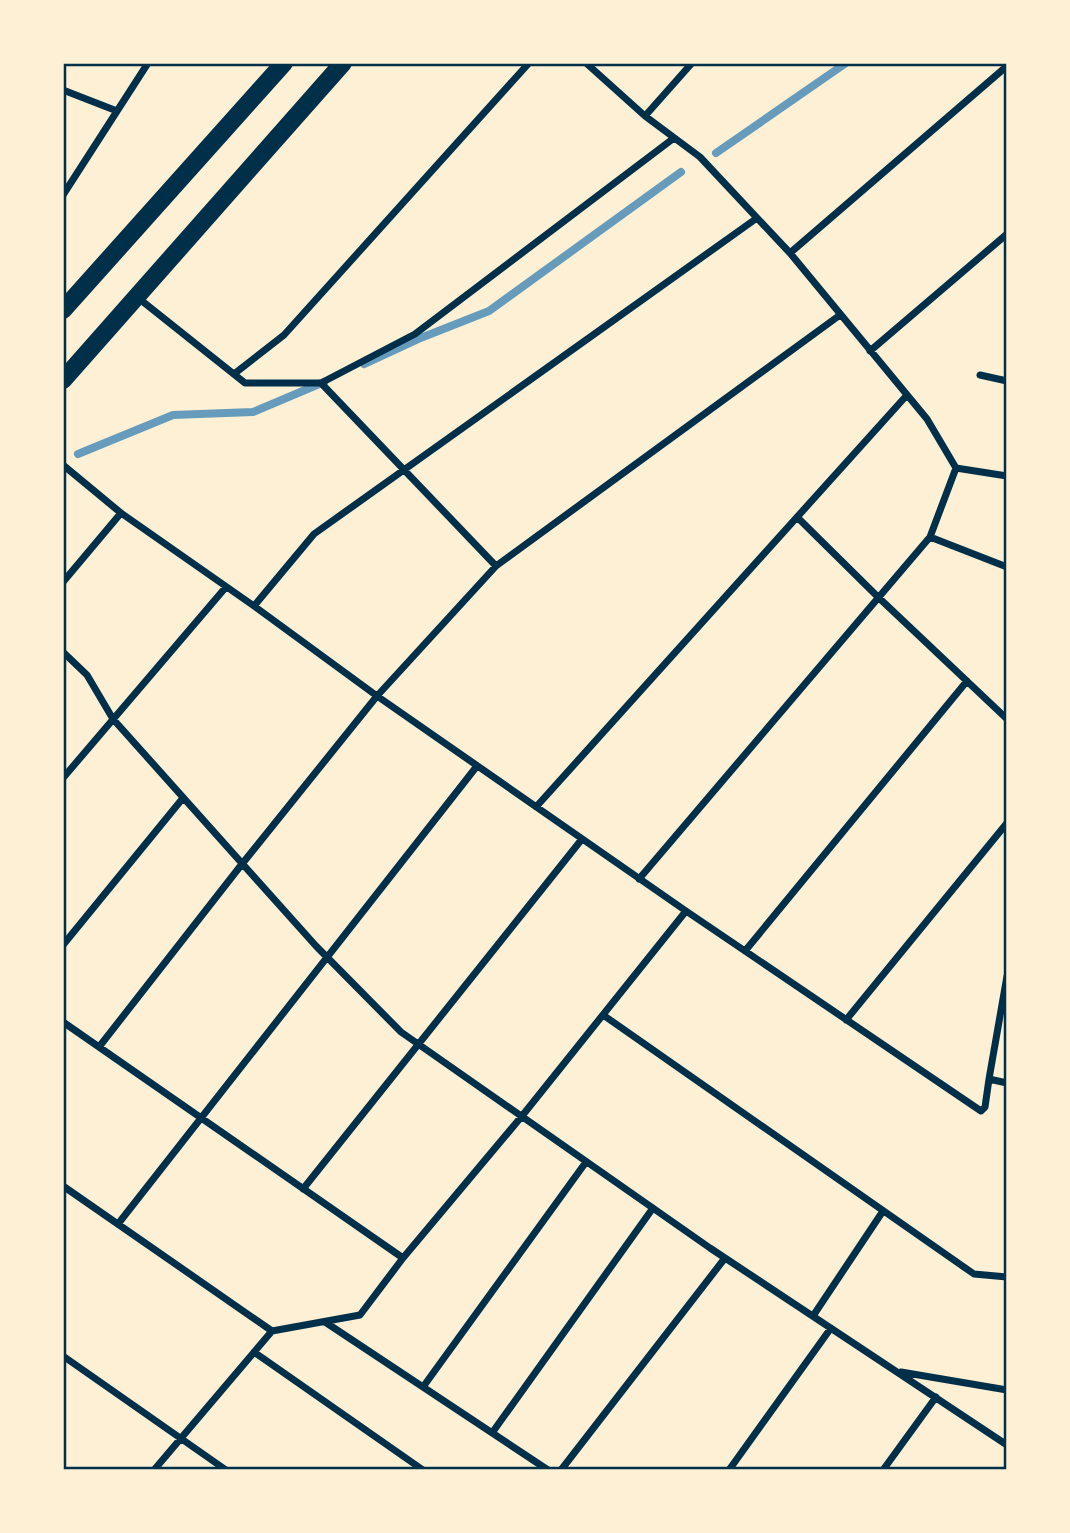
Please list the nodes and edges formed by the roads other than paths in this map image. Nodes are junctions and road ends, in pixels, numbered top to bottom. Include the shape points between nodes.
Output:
1 (148, 63) edge
2 (284, 63) edge
3 (343, 63) edge
4 (529, 63) edge
5 (586, 63) edge
6 (692, 63) edge
7 (1007, 66) edge
8 (63, 90) edge
9 (117, 111) junction
10 (645, 116) junction
11 (674, 138) junction
12 (66, 185) edge
13 (63, 195) edge
14 (757, 218) junction
15 (1007, 234) edge
16 (790, 253) junction
17 (137, 296) junction
18 (63, 310) edge
19 (840, 315) junction
20 (870, 351) junction
21 (234, 374) junction
22 (980, 375) dead end
23 (63, 380) edge
24 (1007, 380) edge
25 (321, 383) junction
26 (907, 395) junction
27 (63, 465) edge
28 (956, 468) junction
29 (406, 470) junction
30 (1007, 477) edge
31 (121, 513) junction
32 (797, 517) junction
33 (930, 537) junction
34 (496, 566) junction
35 (1007, 567) edge
36 (63, 582) edge
37 (226, 587) junction
38 (878, 597) junction
39 (254, 606) junction
40 (63, 652) edge
41 (967, 681) junction
42 (377, 696) junction
43 (113, 719) junction
44 (1007, 719) edge
45 (477, 766) junction
46 (63, 778) edge
47 (183, 798) junction
48 (536, 807) junction
49 (1007, 823) edge
50 (582, 839) junction
51 (242, 864) junction
52 (639, 879) junction
53 (686, 911) junction
54 (63, 945) edge
55 (745, 951) junction
56 (327, 957) junction
57 (1007, 976) edge
58 (603, 1015) junction
59 (846, 1020) junction
60 (63, 1022) edge
61 (419, 1044) junction
62 (99, 1047) junction
63 (989, 1079) junction
64 (1007, 1083) edge
65 (522, 1116) junction
66 (201, 1118) junction
67 (586, 1162) junction
68 (63, 1185) edge
69 (303, 1189) junction
70 (653, 1208) junction
71 (883, 1211) junction
72 (118, 1224) junction
73 (403, 1258) junction
74 (725, 1258) junction
75 (1007, 1277) edge
76 (813, 1316) junction
77 (324, 1321) junction
78 (831, 1328) junction
79 (272, 1331) junction
80 (254, 1352) junction
81 (63, 1356) edge
82 (896, 1371) junction
83 (423, 1387) junction
84 (1007, 1390) edge
85 (936, 1397) junction
86 (492, 1433) junction
87 (181, 1438) junction
88 (1007, 1445) edge
89 (154, 1470) edge
90 (226, 1470) edge
91 (423, 1470) edge
92 (548, 1470) edge
93 (561, 1470) edge
94 (729, 1470) edge
95 (883, 1470) edge

1 - 9 street
2 - 18 main road
3 - 17 main road
4 - 21 street via 284,335
5 - 10 street
6 - 10 street
7 - 16 street
8 - 9 street
9 - 12 street
10 - 11 street
11 - 14 street via 700,157
11 - 25 street via 415,334
12 - 13 street
14 - 16 street
14 - 29 street
15 - 20 street
16 - 19 street
17 - 21 street
17 - 23 main road
19 - 20 street
19 - 34 street
20 - 26 street
21 - 25 street via 245,383
22 - 24 street
25 - 29 street
26 - 28 street
26 - 32 street
27 - 31 street
28 - 30 street
28 - 33 street
29 - 34 street
29 - 39 street via 314,534
31 - 36 street
31 - 37 street
32 - 38 street
32 - 48 street
33 - 35 street
33 - 38 street
34 - 42 street
37 - 39 street
37 - 43 street
38 - 41 street
38 - 52 street
39 - 42 street
40 - 43 street via 87,675
41 - 44 street
41 - 55 street
42 - 45 street
42 - 51 street
43 - 46 street
43 - 47 street
45 - 48 street
45 - 56 street
47 - 51 street
47 - 54 street
48 - 50 street
49 - 59 street
50 - 52 street
50 - 61 street
51 - 56 street
51 - 62 street
52 - 53 street
53 - 55 street
53 - 58 street
55 - 59 street
56 - 61 street via 401,1032
56 - 66 street
57 - 63 street
58 - 65 street
58 - 71 street
59 - 63 street via 981,1111
60 - 62 street
61 - 65 street
61 - 69 street
62 - 66 street
63 - 64 street
65 - 67 street
65 - 73 street
66 - 69 street
66 - 72 street
67 - 70 street
67 - 83 street
68 - 72 street
69 - 73 street
70 - 74 street
70 - 86 street
71 - 75 street via 974,1274
71 - 76 street
72 - 79 street
73 - 77 street via 360,1315
74 - 76 street
74 - 93 street
76 - 78 street
77 - 79 street
77 - 83 street
78 - 82 street
78 - 94 street
79 - 80 street
80 - 87 street
80 - 91 street
81 - 87 street
82 - 84 street
82 - 85 street
83 - 86 street
85 - 88 street
85 - 95 street
86 - 92 street
87 - 89 street
87 - 90 street

